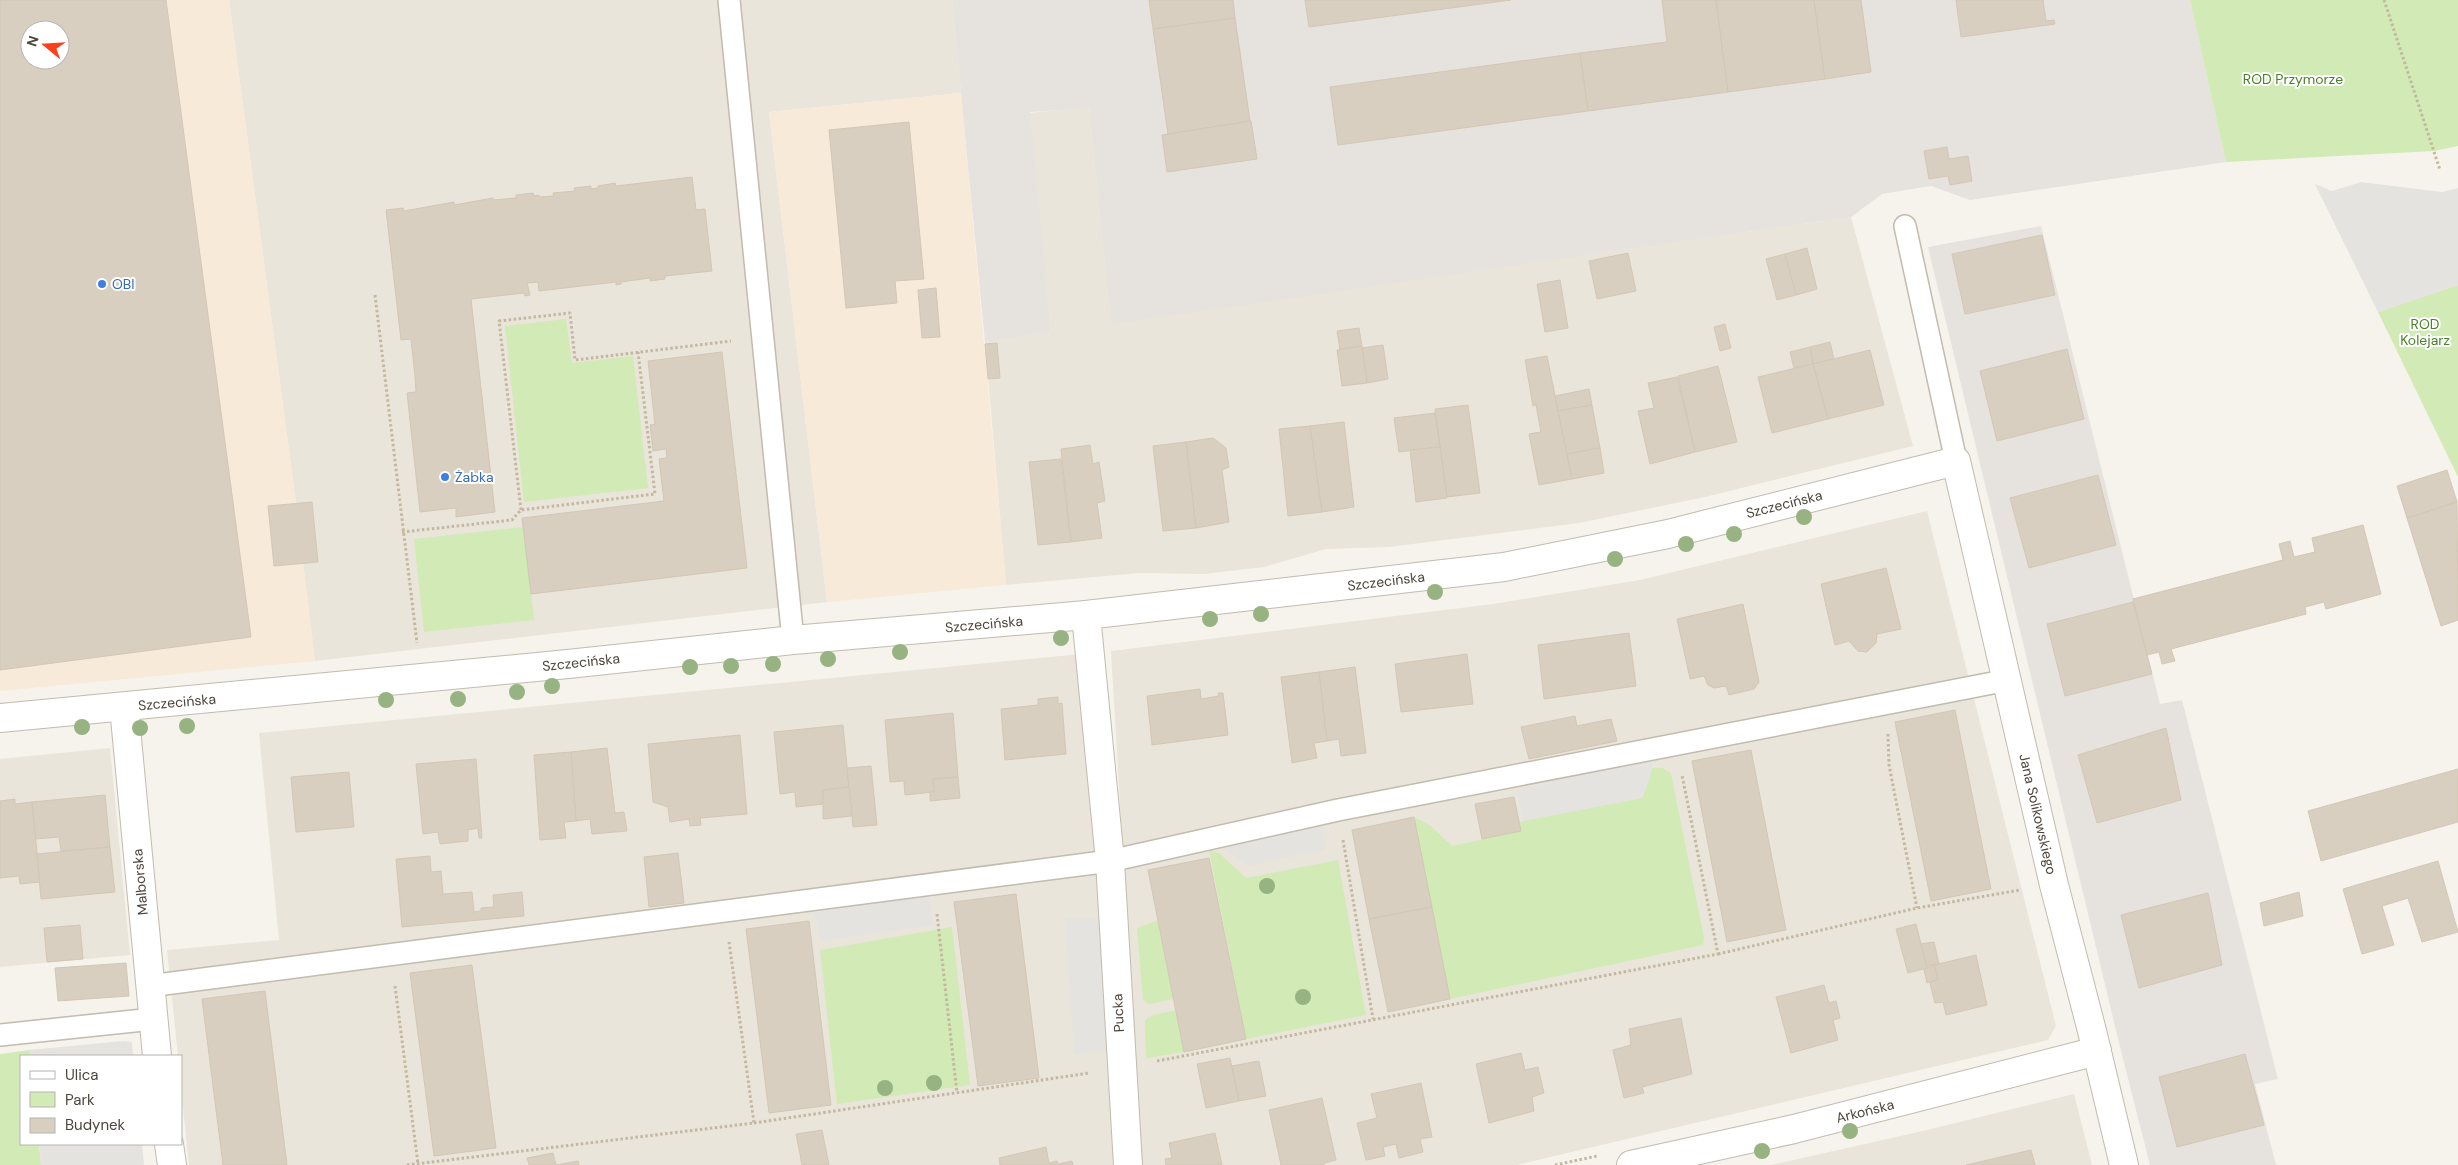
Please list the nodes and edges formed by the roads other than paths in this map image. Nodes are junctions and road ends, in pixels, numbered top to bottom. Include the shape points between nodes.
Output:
1 (729, 0) edge
2 (1905, 226) dead end
3 (1956, 461) junction
4 (1086, 615) junction
5 (794, 640) junction
6 (2008, 680) junction
7 (124, 707) junction
8 (0, 718) edge
9 (1110, 861) junction
10 (149, 986) junction
11 (153, 1019) junction
12 (0, 1036) edge
13 (2097, 1051) junction
14 (157, 1055) edge
15 (169, 1145) edge
16 (172, 1165) edge
17 (1128, 1165) edge
18 (1631, 1165) edge
19 (2124, 1165) edge

1 - 5 lane
2 - 3 lane
3 - 4 street, Szczecińska via 1668,534 1504,567
3 - 6 street, Jana Solikowskiego
4 - 5 street, Szczecińska
4 - 9 street, Pucka
5 - 7 street, Szczecińska
6 - 9 lane via 1338,810
6 - 13 street, Jana Solikowskiego via 2054,885
7 - 8 street, Szczecińska
7 - 10 street, Malborska
9 - 10 lane
9 - 17 street, Pucka
10 - 11 street, Malborska
11 - 12 lane
11 - 14 street, Malborska
13 - 18 street, Arkońska via 1794,1129
13 - 19 street, Jana Solikowskiego
15 - 16 street

